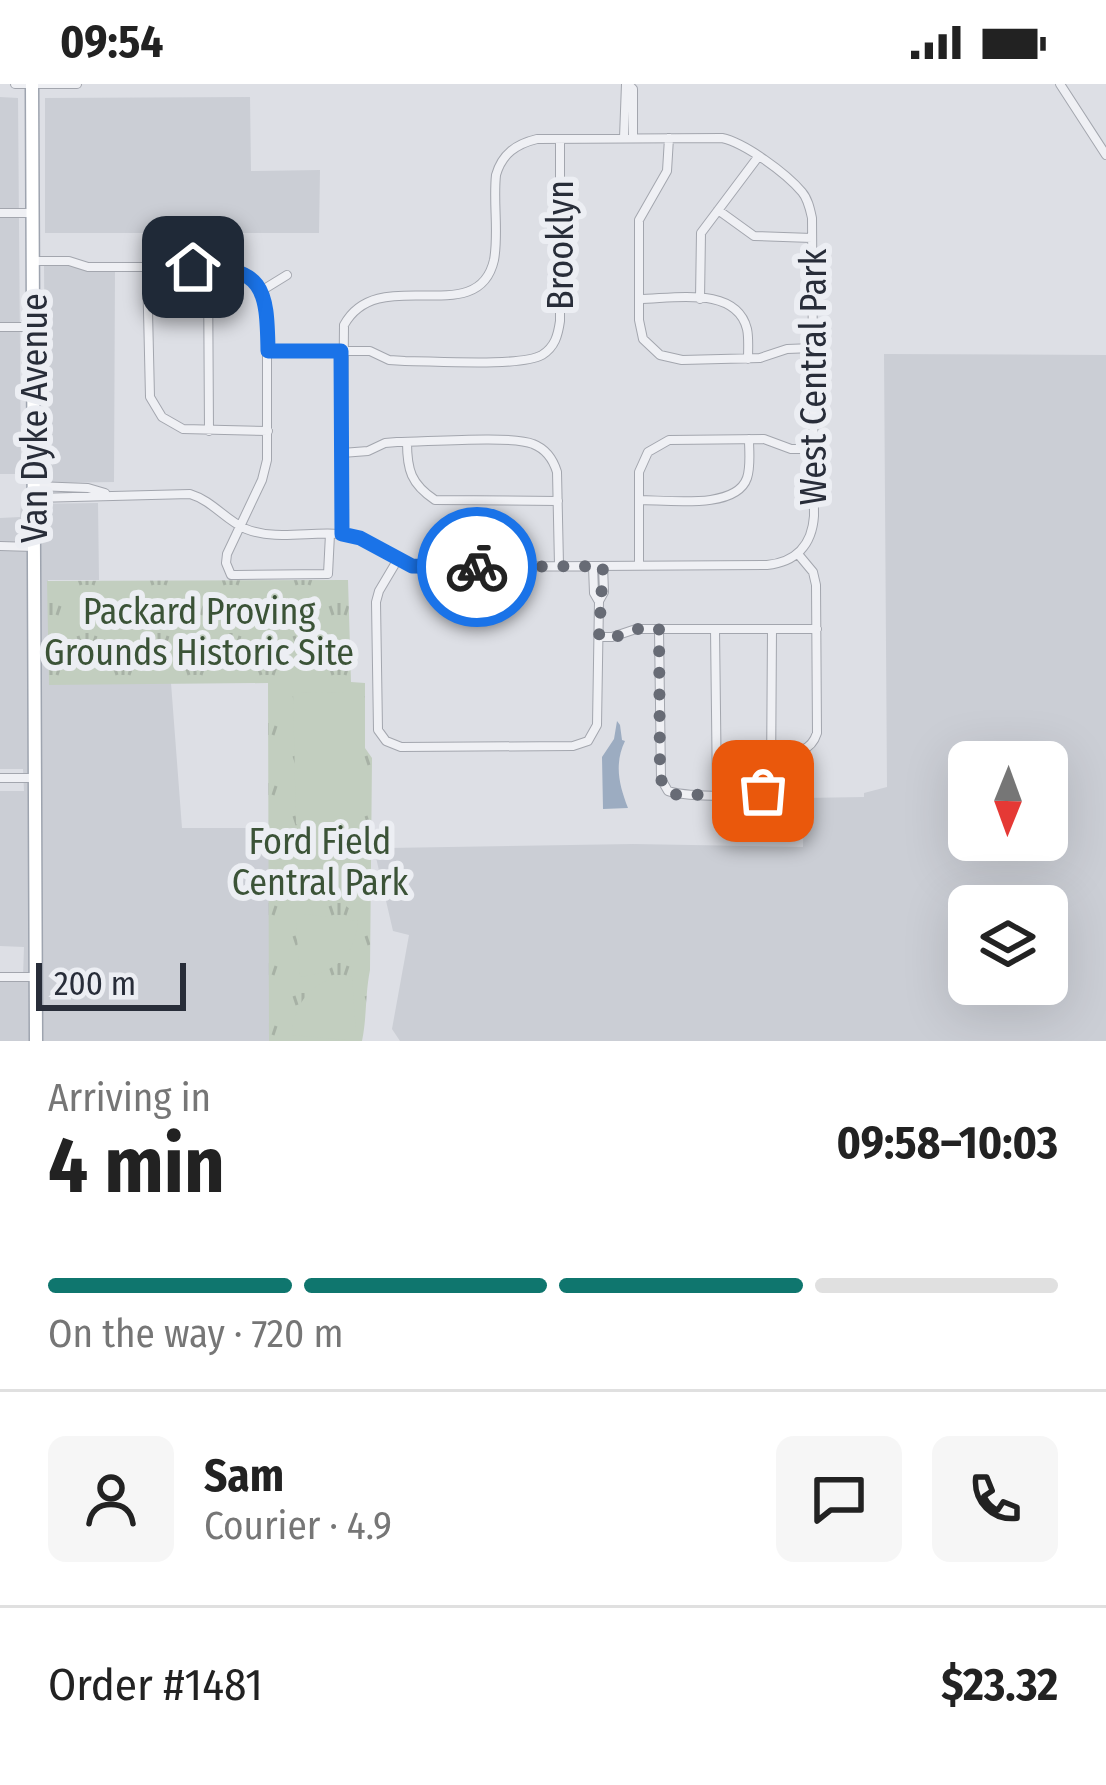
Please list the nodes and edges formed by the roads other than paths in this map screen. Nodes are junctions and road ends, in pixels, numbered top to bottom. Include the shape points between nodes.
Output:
1 (16, 84) edge
2 (32, 84) edge
3 (77, 84) edge
4 (627, 84) edge
5 (1060, 84) edge
6 (629, 138) junction
7 (669, 138) junction
8 (560, 139) junction
9 (1106, 155) edge
10 (758, 157) junction
11 (718, 210) junction
12 (0, 213) edge
13 (33, 214) junction
14 (812, 238) junction
15 (34, 261) junction
16 (147, 267) junction
17 (208, 267) junction
18 (287, 275) dead end
19 (261, 291) junction
20 (700, 298) junction
21 (639, 299) junction
22 (0, 327) edge
23 (34, 327) junction
24 (813, 348) junction
25 (268, 351) junction
26 (341, 351) junction
27 (748, 359) junction
28 (209, 431) junction
29 (268, 431) junction
30 (749, 439) junction
31 (407, 442) junction
32 (814, 448) junction
33 (342, 453) junction
34 (35, 492) junction
35 (639, 500) junction
36 (558, 501) junction
37 (239, 526) junction
38 (330, 534) junction
39 (342, 534) junction
40 (0, 546) edge
41 (35, 547) junction
42 (795, 556) junction
43 (398, 559) junction
44 (559, 565) junction
45 (639, 565) junction
46 (489, 566) junction
47 (598, 566) junction
48 (489, 605) dead end
49 (772, 628) junction
50 (817, 628) junction
51 (659, 629) junction
52 (715, 629) junction
53 (599, 637) junction
54 (773, 752) junction
55 (0, 778) edge
56 (35, 778) junction
57 (716, 794) junction
58 (0, 977) edge
59 (35, 977) junction
60 (36, 1041) edge

1 - 2 street
2 - 3 street
2 - 13 main road, Van Dyke Avenue
4 - 6 street
5 - 9 street
6 - 7 street
6 - 8 street
7 - 10 street via 728,139
7 - 21 street via 667,171 639,220
8 - 26 street via 528,141 500,163 486,278 456,295 367,300 344,325
8 - 26 street, Brooklyn via 560,321 550,348 520,361 394,361
10 - 11 street
10 - 14 street, West Central Park via 801,191
11 - 14 street via 754,236
11 - 20 street via 701,233
12 - 13 street
13 - 15 main road, Van Dyke Avenue
14 - 24 street, West Central Park
15 - 16 street
15 - 23 main road, Van Dyke Avenue
16 - 17 street
16 - 28 street via 152,403 183,429
17 - 19 street via 235,270
17 - 28 street
18 - 19 street
19 - 25 street
20 - 21 street
20 - 27 street via 740,314
21 - 27 street via 641,332 668,358
22 - 23 street
23 - 34 main road, Van Dyke Avenue
24 - 27 street
24 - 32 street, West Central Park
25 - 26 street
25 - 29 street
26 - 33 street
28 - 29 street
29 - 37 street via 266,468
30 - 32 street
30 - 35 street via 669,440 648,452
30 - 35 street via 748,475 731,496
31 - 33 street
31 - 36 street via 411,480 435,500
31 - 36 street via 536,445 557,472
32 - 42 street, West Central Park via 814,523
33 - 39 street
34 - 37 street via 190,494
34 - 41 main road, Van Dyke Avenue
35 - 45 street
36 - 44 street
37 - 38 street
37 - 38 street via 226,563 236,575 328,574
38 - 39 street
39 - 43 street
40 - 41 street
41 - 56 main road, Van Dyke Avenue
42 - 45 street via 772,565
42 - 50 street via 815,578
43 - 46 street via 418,567
43 - 53 street via 376,602 377,721 394,746 584,743 597,725
44 - 46 street
44 - 47 street
45 - 47 street
46 - 48 street
47 - 53 street
49 - 50 street
49 - 52 street
49 - 54 street
50 - 54 street via 814,742
51 - 52 street
51 - 53 street
51 - 57 street via 664,788
52 - 57 street
54 - 57 street via 763,791
55 - 56 street
56 - 59 main road, Van Dyke Avenue
58 - 59 street
59 - 60 main road, Van Dyke Avenue

